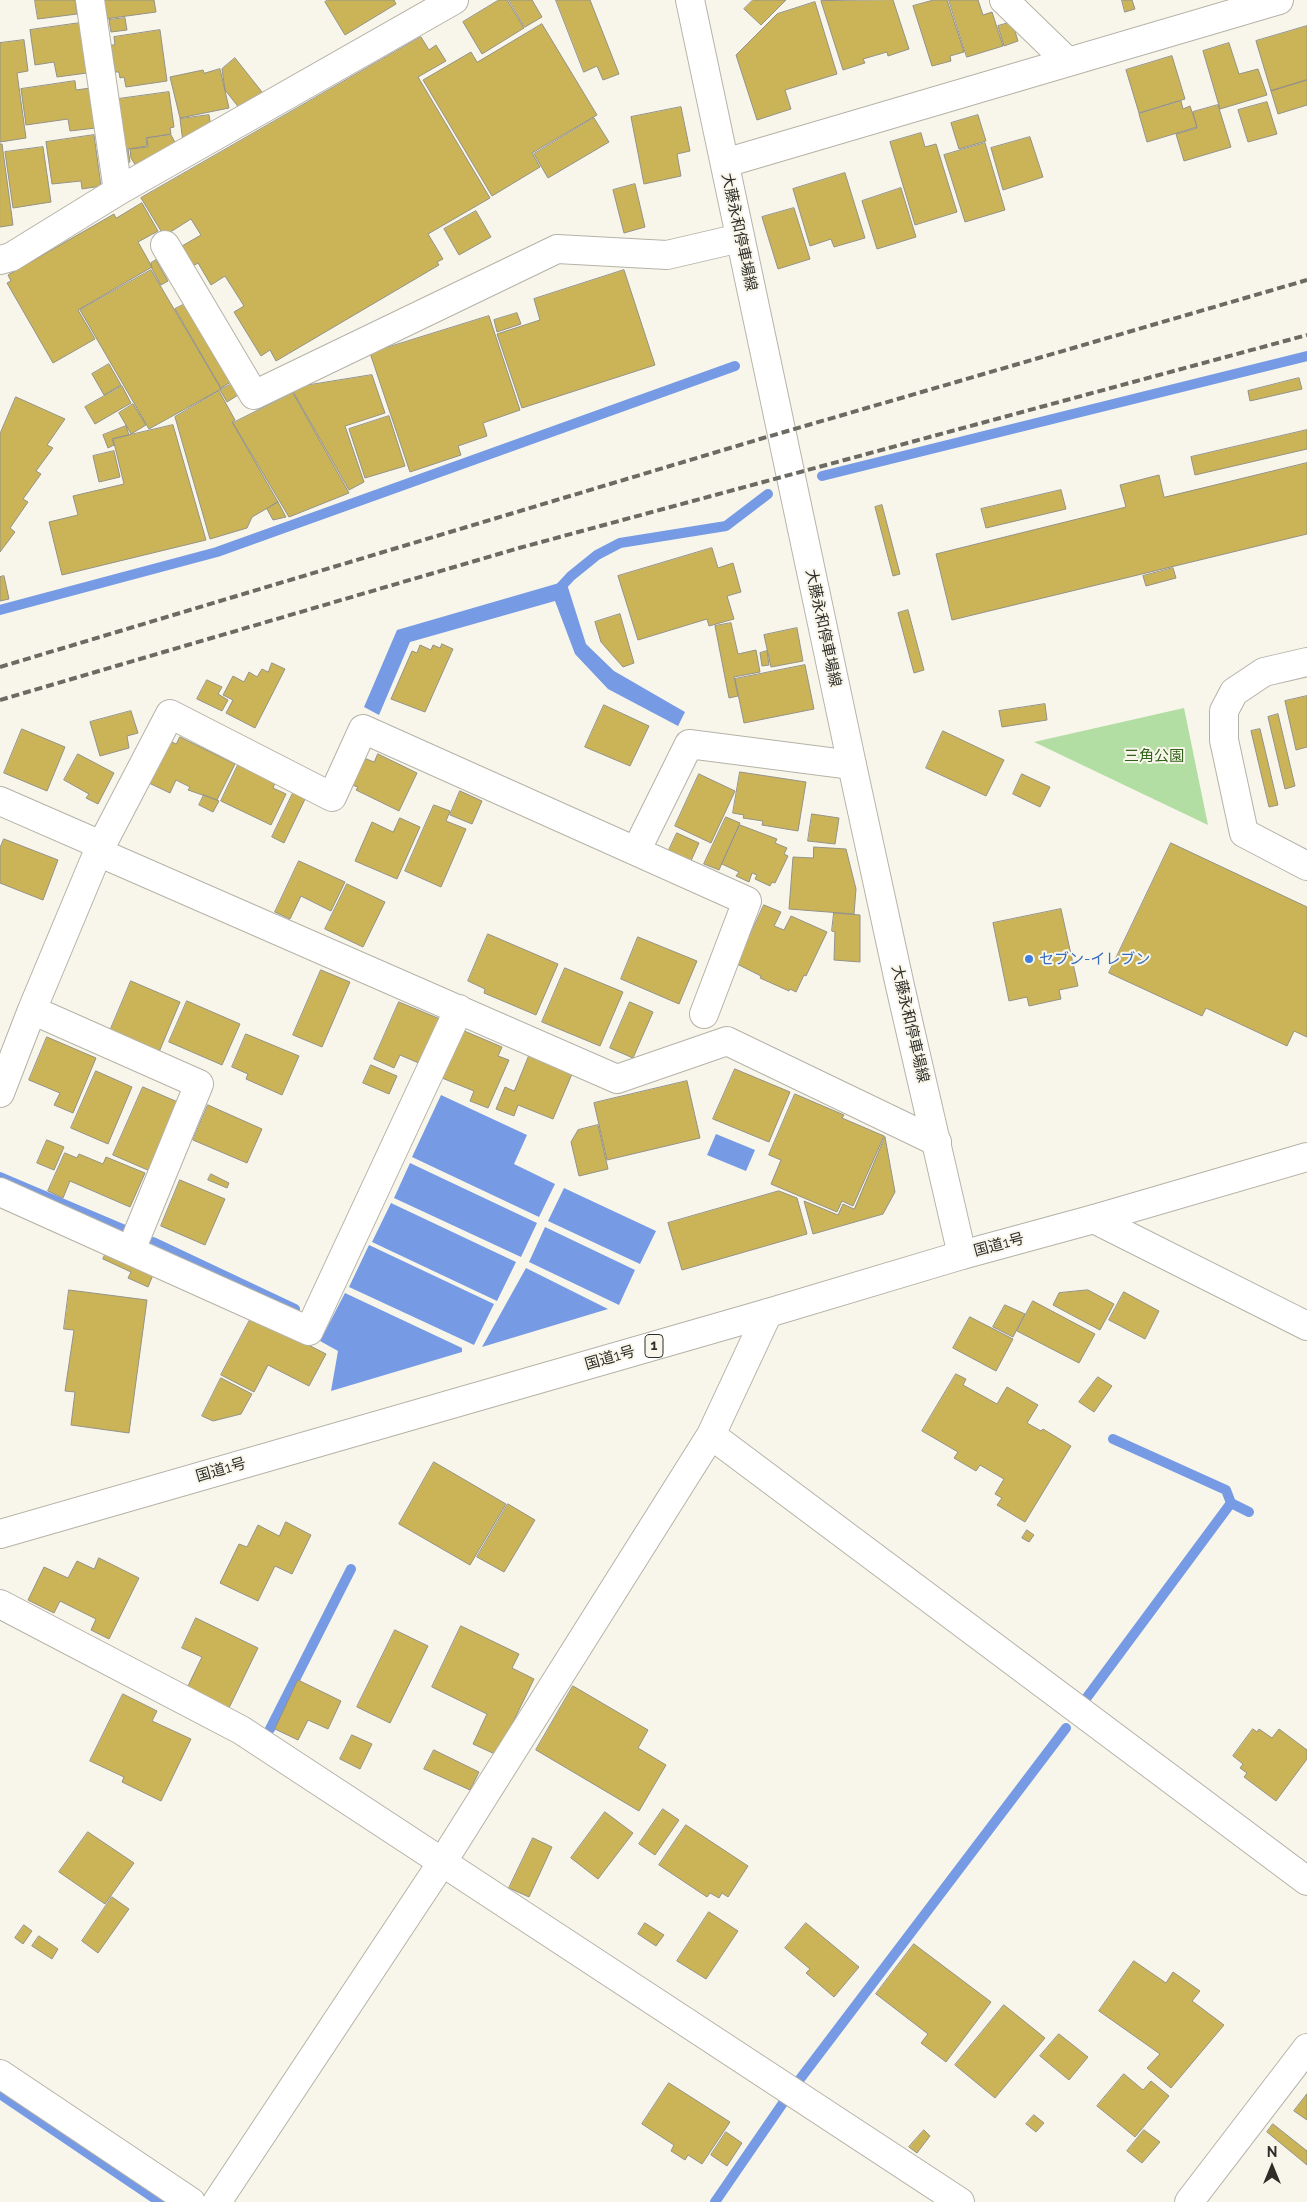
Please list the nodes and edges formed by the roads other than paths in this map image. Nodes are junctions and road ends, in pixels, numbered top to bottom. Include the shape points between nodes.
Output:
1 (90, 0) edge
2 (454, 0) edge
3 (690, 0) edge
4 (1004, 0) edge
5 (1279, 0) edge
6 (426, 7) edge
7 (1068, 62) junction
8 (725, 163) junction
9 (118, 191) junction
10 (740, 238) junction
11 (165, 245) dead end
12 (0, 260) edge
13 (1307, 662) edge
14 (852, 765) junction
15 (0, 801) edge
16 (100, 848) junction
17 (636, 851) junction
18 (1307, 866) edge
19 (459, 1009) junction
20 (32, 1010) junction
21 (704, 1014) dead end
22 (0, 1093) edge
23 (937, 1142) junction
24 (1307, 1157) edge
25 (0, 1192) edge
26 (1094, 1219) junction
27 (131, 1250) junction
28 (962, 1255) junction
29 (768, 1313) junction
30 (1307, 1326) edge
31 (711, 1435) junction
32 (0, 1534) edge
33 (0, 1604) edge
34 (443, 1861) junction
35 (1307, 1881) edge
36 (1307, 2048) edge
37 (0, 2074) edge
38 (191, 2202) edge
39 (216, 2202) edge
40 (960, 2202) edge
41 (1189, 2202) edge

1 - 9 main road
2 - 6 main road
3 - 8 main road, 大藤永和停車場線
4 - 7 main road
5 - 7 main road
6 - 9 main road
7 - 8 main road
8 - 10 main road, 大藤永和停車場線
9 - 12 main road via 10,258
10 - 11 main road via 667,255 557,249 254,395
10 - 14 main road, 大藤永和停車場線
13 - 18 main road via 1264,672 1234,692 1224,711 1224,740 1244,833
14 - 17 main road via 689,744
14 - 23 main road, 大藤永和停車場線
15 - 16 main road
16 - 17 main road via 170,714 332,797 363,729
16 - 19 main road
16 - 20 main road
17 - 21 main road via 747,901
19 - 23 main road via 617,1078 727,1041
19 - 27 main road via 309,1331
20 - 22 main road
20 - 27 main road via 199,1084
23 - 28 main road, 大藤永和停車場線
24 - 26 main road, 国道1号 / 1
25 - 27 main road
26 - 28 main road, 国道1号 / 1
26 - 30 main road
28 - 29 main road, 国道1号 / 1
29 - 31 main road
29 - 32 main road, 国道1号 / 1
31 - 34 main road
31 - 35 main road
33 - 34 main road via 241,1730
34 - 39 main road
34 - 40 main road
36 - 41 main road
37 - 38 main road

